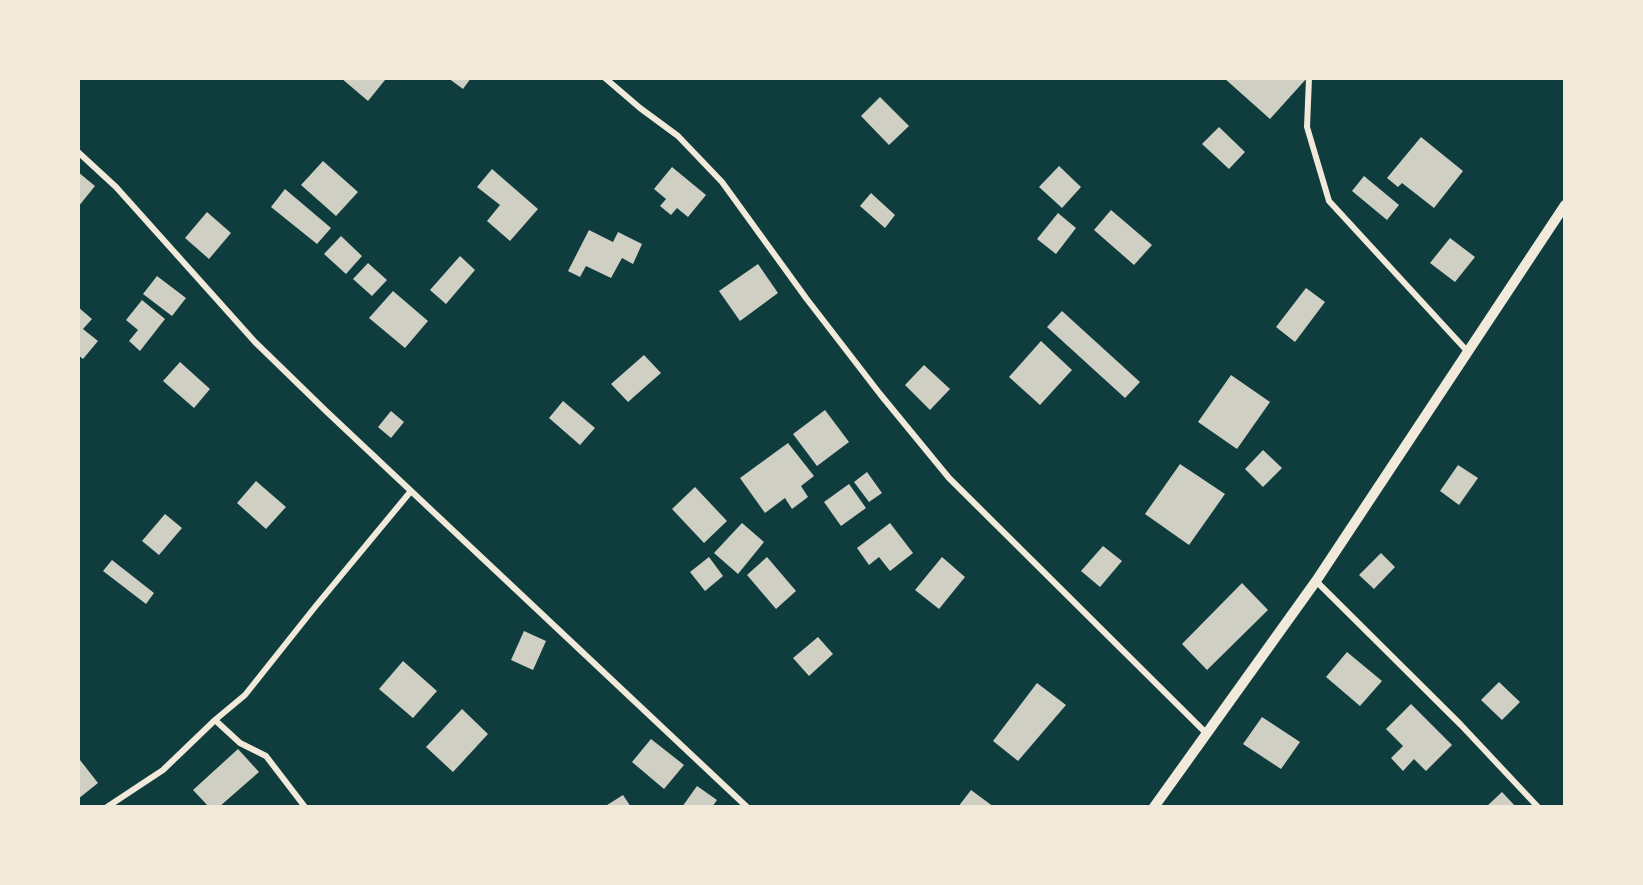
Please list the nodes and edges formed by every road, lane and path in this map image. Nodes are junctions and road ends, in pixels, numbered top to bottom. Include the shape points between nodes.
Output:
1 (605, 78) edge
2 (1309, 78) edge
3 (78, 153) edge
4 (1565, 205) edge
5 (1468, 352) junction
6 (411, 491) junction
7 (1316, 581) junction
8 (215, 720) junction
9 (1207, 734) junction
10 (107, 807) edge
11 (305, 807) edge
12 (747, 807) edge
13 (1154, 807) edge
14 (1538, 807) edge

1 - 9 street via 678,136 722,182 806,298 949,478
2 - 5 street via 1307,127 1329,201
3 - 6 street via 116,187 255,342
4 - 5 street
5 - 7 street
6 - 8 street via 245,695
6 - 12 street
7 - 9 street
7 - 14 street
8 - 10 street via 163,770
8 - 11 street via 240,743 266,756
9 - 13 street

